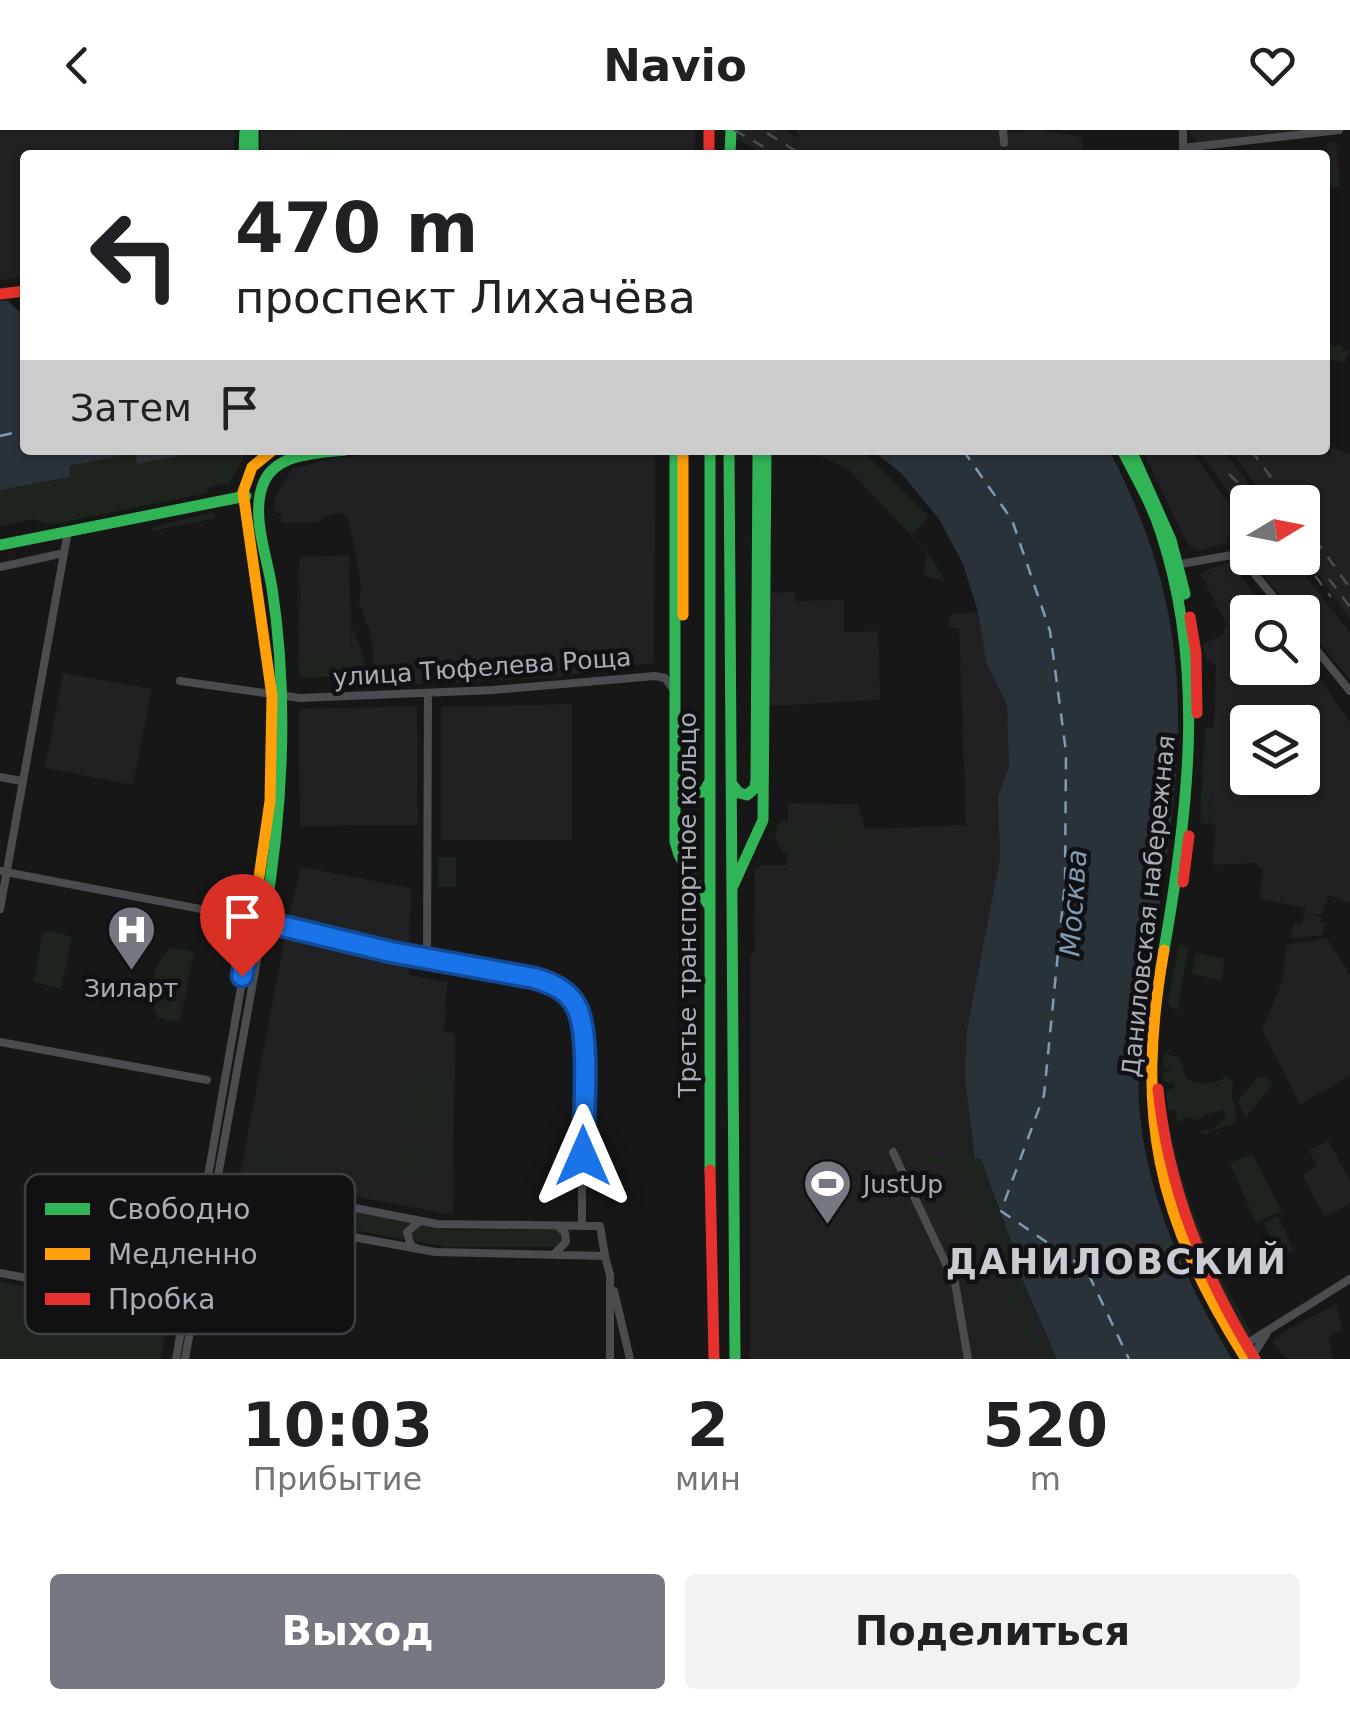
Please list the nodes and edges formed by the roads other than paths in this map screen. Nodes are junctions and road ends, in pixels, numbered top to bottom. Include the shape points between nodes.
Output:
1 (1003, 130) edge
2 (1339, 130) edge
3 (1004, 144) dead end
4 (1197, 150) edge
5 (268, 455) edge
6 (320, 455) edge
7 (676, 455) edge
8 (684, 455) edge
9 (710, 455) edge
10 (729, 455) edge
11 (758, 455) edge
12 (766, 455) edge
13 (1124, 455) edge
14 (1133, 455) edge
15 (260, 496) junction
16 (243, 497) junction
17 (68, 531) junction
18 (0, 545) edge
19 (64, 553) junction
20 (1175, 565) junction
21 (0, 566) edge
22 (1272, 595) edge
23 (1320, 654) edge
24 (180, 681) dead end
25 (1350, 691) edge
26 (428, 693) junction
27 (675, 693) junction
28 (277, 696) junction
29 (0, 777) edge
30 (710, 780) junction
31 (21, 781) dead end
32 (729, 781) junction
33 (3, 872) edge
34 (731, 890) junction
35 (709, 906) junction
36 (0, 909) edge
37 (258, 920) junction
38 (427, 959) junction
39 (0, 1042) edge
40 (207, 1080) dead end
41 (893, 1152) dead end
42 (207, 1174) edge
43 (217, 1174) edge
44 (355, 1209) edge
45 (419, 1222) junction
46 (557, 1226) junction
47 (582, 1226) junction
48 (355, 1238) edge
49 (420, 1250) junction
50 (555, 1252) junction
51 (606, 1257) junction
52 (0, 1273) edge
53 (25, 1278) edge
54 (1350, 1279) edge
55 (610, 1280) junction
56 (609, 1330) junction
57 (623, 1330) junction
58 (180, 1334) edge
59 (190, 1334) edge
60 (1250, 1354) edge
61 (176, 1359) edge
62 (186, 1359) edge
63 (610, 1359) edge
64 (630, 1359) edge
65 (711, 1359) edge
66 (735, 1359) edge
67 (968, 1359) edge

1 - 3 street
2 - 4 street
5 - 16 main road via 252,467
6 - 15 main road via 284,462
7 - 27 main road
8 - 30 main road via 683,782 688,793 699,794
9 - 30 main road, Третье транспортное кольцо
10 - 32 main road, Третье транспортное кольцо
11 - 32 main road via 755,788 739,794
12 - 34 main road via 763,820
13 - 20 main road, Даниловская набережная
14 - 20 main road, Даниловская набережная via 1162,514
15 - 16 main road
15 - 28 main road
16 - 17 main road
16 - 28 main road
17 - 18 main road
17 - 19 street
19 - 21 street
19 - 33 street
20 - 22 street via 1238,554
20 - 60 main road, Даниловская набережная via 1196,654 1197,752 1158,1051 1158,1099 1185,1219
23 - 25 street
24 - 28 street, улица Тюфелева Роща
26 - 27 street, улица Тюфелева Роща via 655,676
26 - 28 street, улица Тюфелева Роща
26 - 38 street
27 - 35 main road via 675,842
28 - 37 main road via 281,813
29 - 31 street
30 - 35 main road, Третье транспортное кольцо
32 - 34 main road, Третье транспортное кольцо
33 - 36 street
33 - 37 street
34 - 66 main road, Третье транспортное кольцо
35 - 65 main road, Третье транспортное кольцо
37 - 38 street
37 - 42 street
37 - 43 street
38 - 47 street via 545,981 578,1010
39 - 40 street
41 - 67 street via 954,1283
44 - 45 street
45 - 46 street
45 - 49 street via 407,1232
46 - 47 street
46 - 50 street via 566,1242
47 - 51 street via 600,1226
48 - 49 street
49 - 50 street
50 - 51 street
51 - 55 street
52 - 53 street
54 - 60 street via 1267,1333
55 - 56 street
55 - 57 street
56 - 57 street
56 - 63 street
57 - 64 street
58 - 61 street
59 - 62 street

